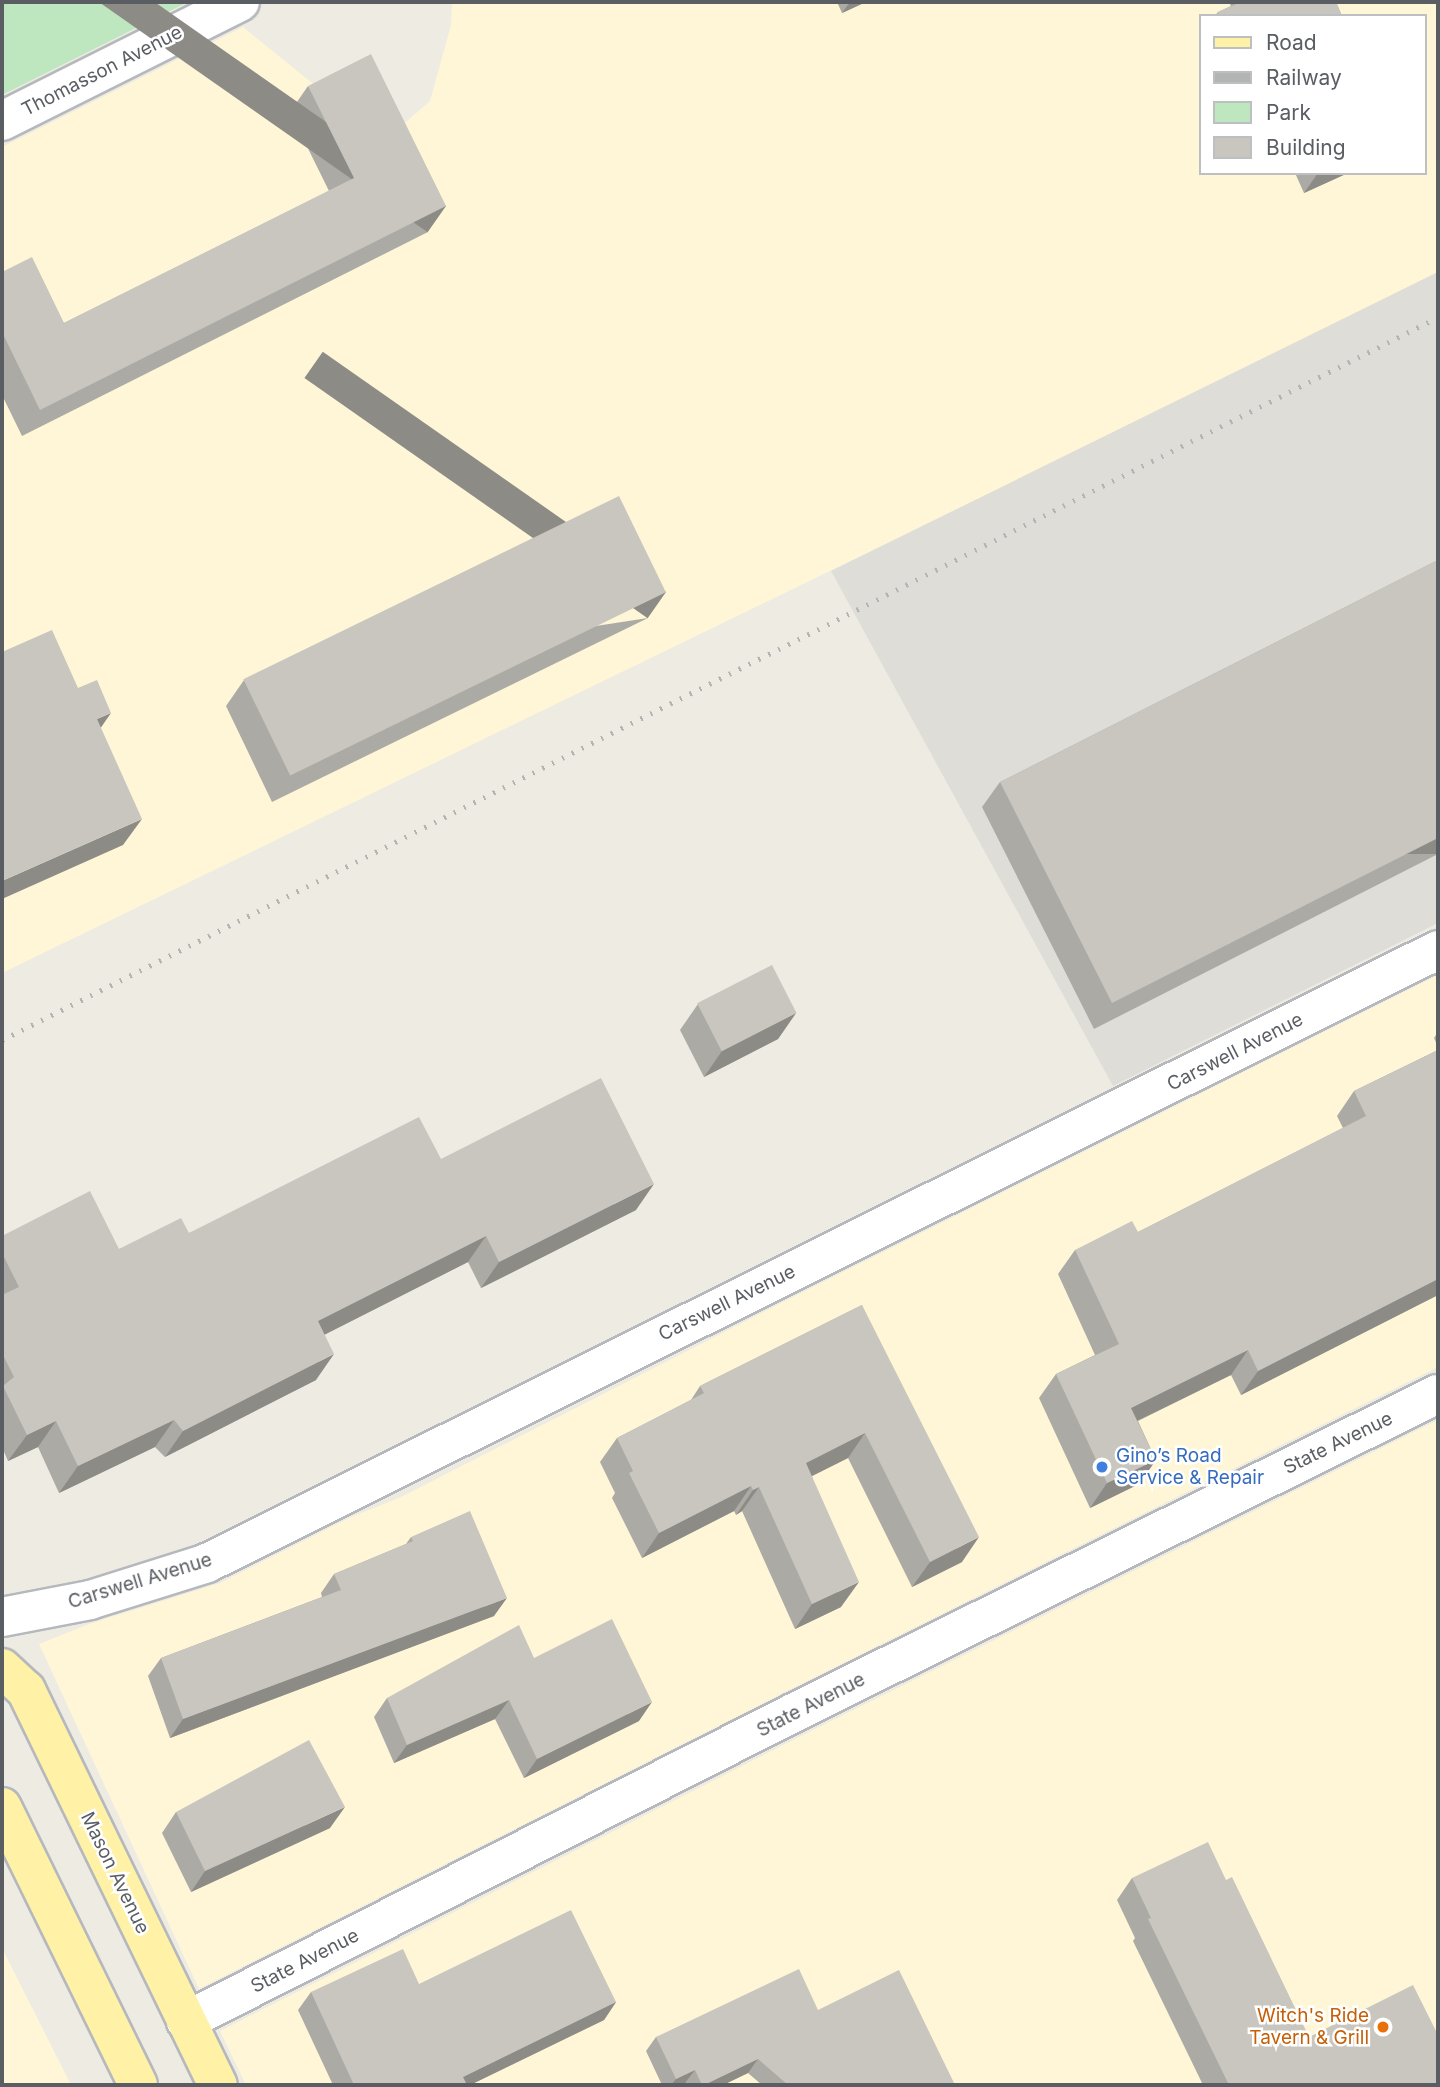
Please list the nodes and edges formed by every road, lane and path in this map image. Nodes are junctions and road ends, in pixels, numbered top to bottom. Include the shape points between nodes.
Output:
1 (240, 2) edge
2 (2, 121) edge
3 (1438, 950) edge
4 (1438, 1394) edge
5 (2, 1617) edge
6 (2, 1668) edge
7 (2, 1807) edge
8 (186, 2021) junction
9 (138, 2085) edge
10 (218, 2085) edge

1 - 2 street, Thomasson Avenue
3 - 5 street, Carswell Avenue via 206,1563 90,1600
4 - 8 street, State Avenue
6 - 8 main road, Mason Avenue via 30,1697
7 - 9 main road
8 - 10 main road, Mason Avenue

